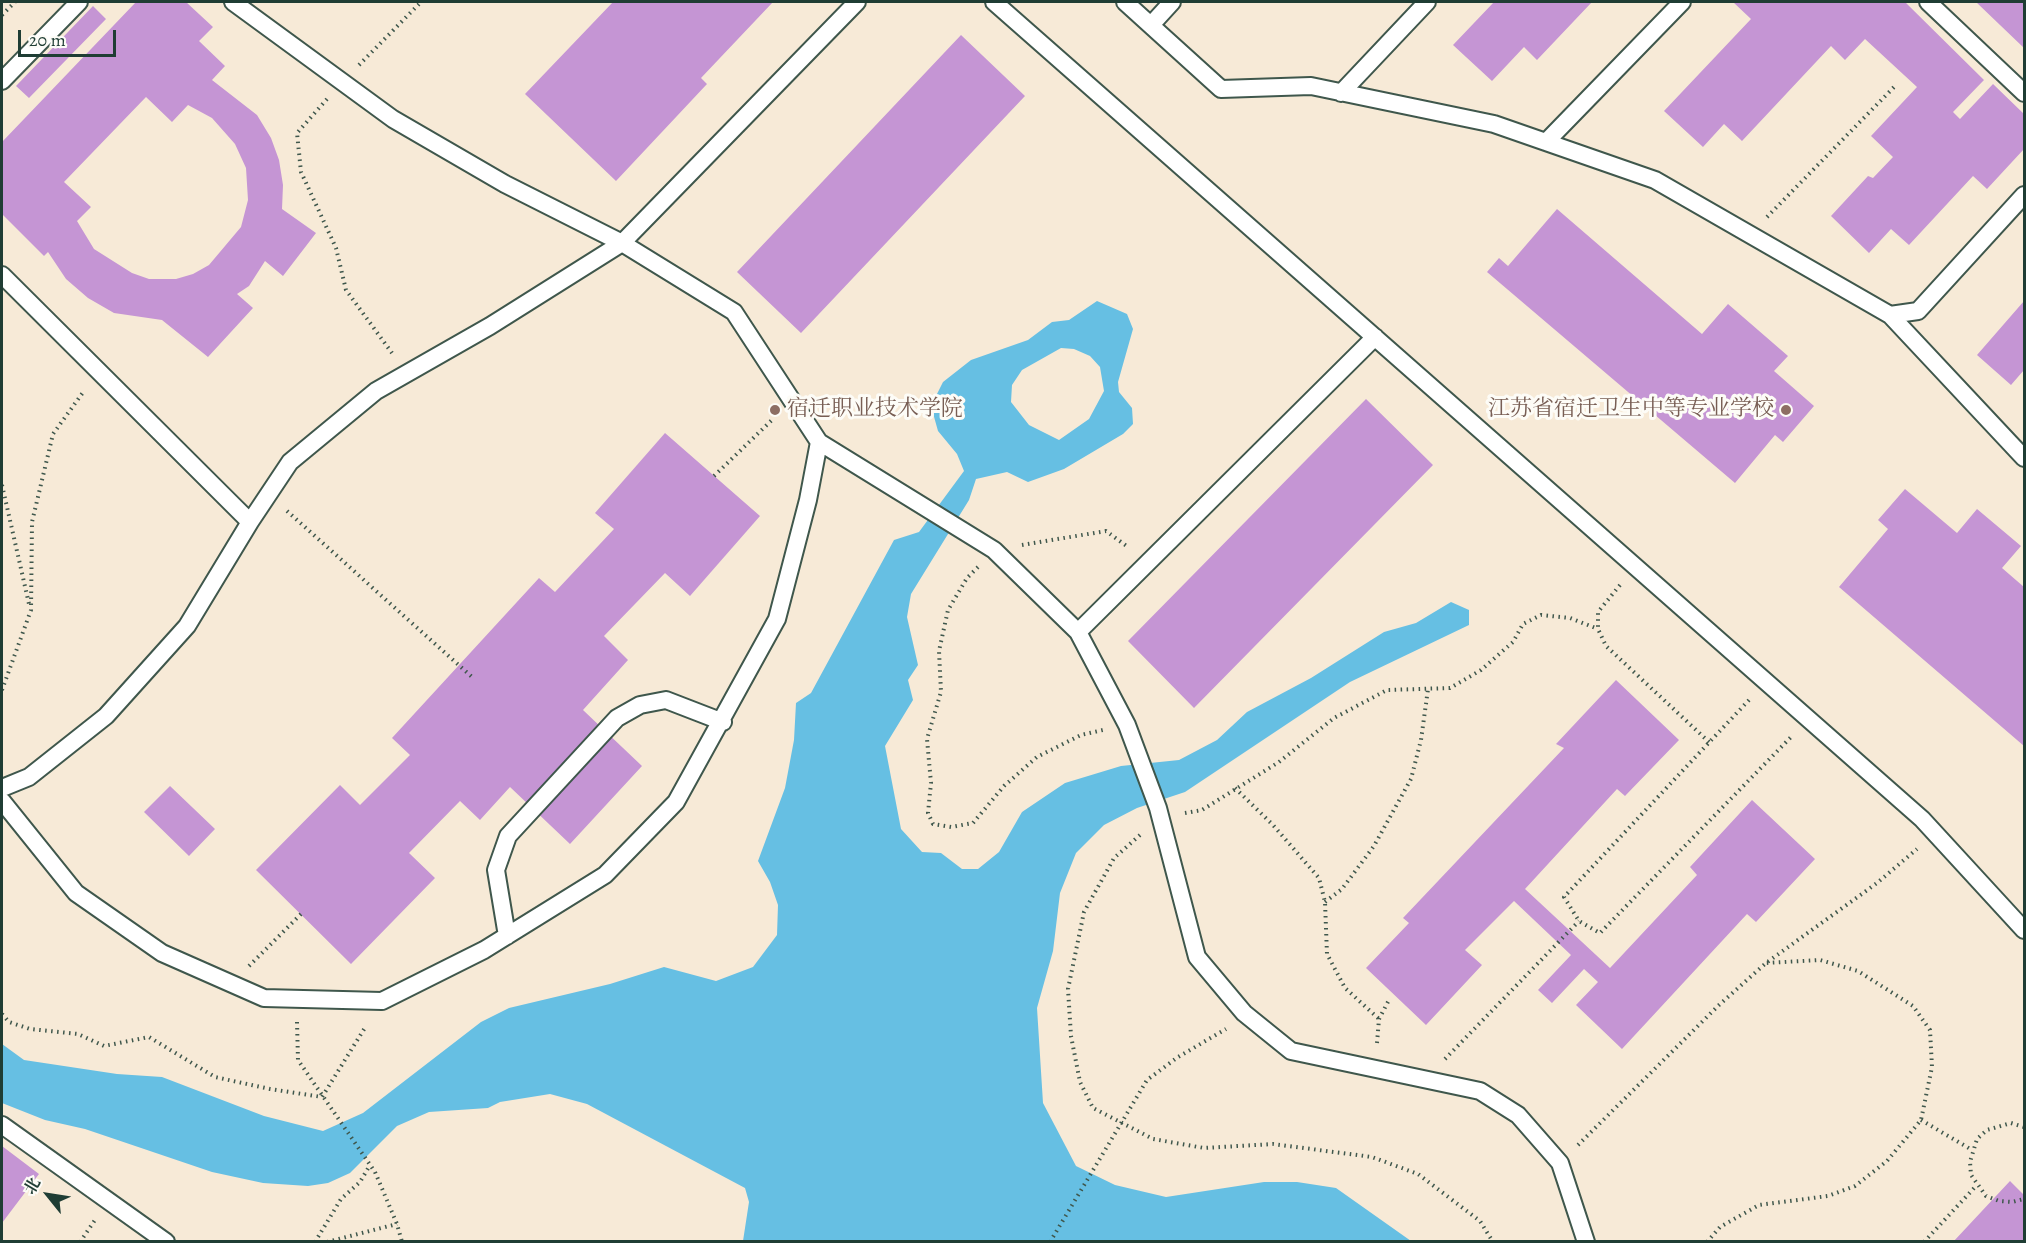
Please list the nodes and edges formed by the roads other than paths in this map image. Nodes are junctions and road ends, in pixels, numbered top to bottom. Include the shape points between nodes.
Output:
1 (79, 2) edge
2 (232, 2) edge
3 (856, 2) edge
4 (994, 2) edge
5 (1125, 2) edge
6 (1172, 2) edge
7 (1427, 2) edge
8 (1682, 2) edge
9 (1928, 2) edge
10 (1151, 25) junction
11 (2, 81) edge
12 (1341, 93) junction
13 (2025, 93) edge
14 (1546, 142) junction
15 (2025, 195) edge
16 (622, 243) junction
17 (2, 275) edge
18 (1890, 315) junction
19 (1375, 337) junction
20 (819, 442) junction
21 (2025, 458) edge
22 (250, 522) junction
23 (1078, 632) junction
24 (723, 722) junction
25 (2, 788) edge
26 (2, 801) edge
27 (2025, 930) edge
28 (507, 936) junction
29 (2, 1125) edge
30 (166, 1242) edge
31 (1586, 1242) edge

1 - 11 lane
2 - 16 lane via 393,119 495,178
3 - 16 lane
4 - 19 lane
5 - 10 lane
6 - 10 lane
7 - 12 lane
8 - 14 lane
9 - 13 lane
10 - 12 lane via 1221,89 1311,86
12 - 14 lane via 1494,124
14 - 18 lane via 1655,180
15 - 18 lane via 1918,311
16 - 20 lane via 734,312
16 - 22 lane via 376,391 290,462
17 - 22 lane
18 - 21 lane
19 - 23 lane
19 - 27 lane via 1935,833
20 - 23 lane via 994,550
20 - 24 lane via 777,619
22 - 25 lane via 187,626 106,716 29,777
23 - 31 lane via 1130,732 1159,812 1197,957 1252,1020 1291,1052 1480,1090 1518,1115 1560,1163
24 - 28 lane via 676,802 605,875
24 - 28 lane via 666,700 640,705 617,718 508,836 496,870
26 - 28 lane via 76,893 162,953 264,998 382,1001
29 - 30 lane

